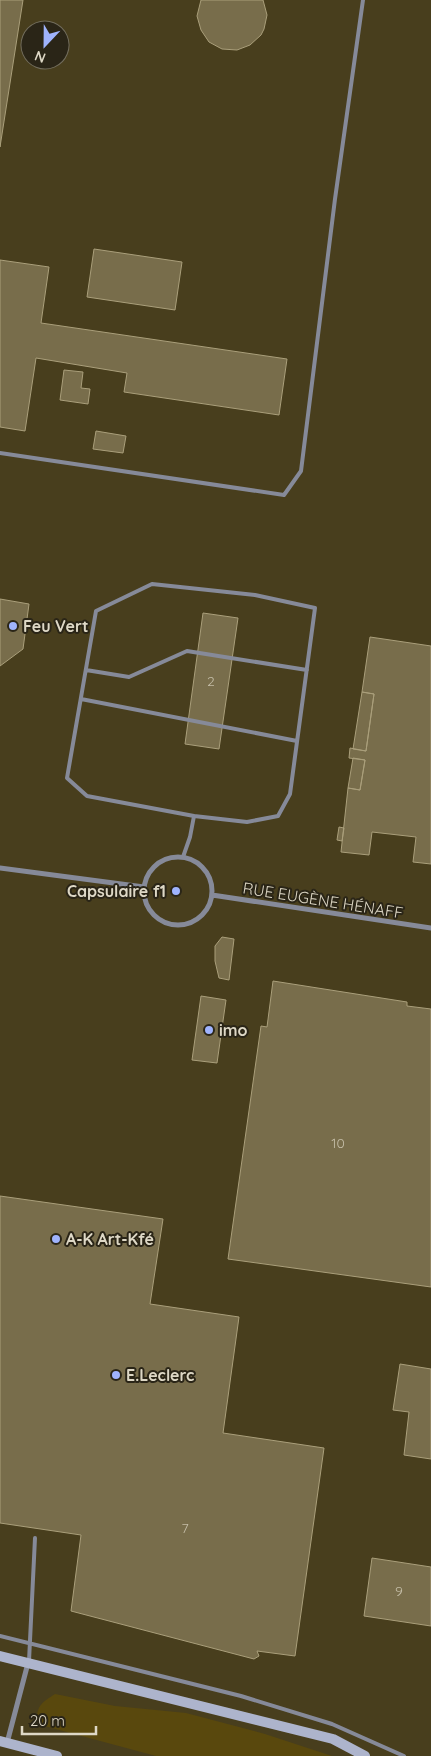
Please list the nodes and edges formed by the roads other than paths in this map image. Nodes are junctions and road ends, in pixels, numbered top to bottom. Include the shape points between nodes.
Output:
1 (363, 0) edge
2 (0, 453) edge
3 (86, 670) junction
4 (307, 670) junction
5 (80, 699) junction
6 (297, 741) junction
7 (194, 816) junction
8 (183, 857) junction
9 (0, 868) edge
10 (144, 888) junction
11 (212, 895) junction
12 (431, 928) edge
13 (35, 1538) dead end
14 (0, 1636) edge
15 (30, 1644) junction
16 (0, 1656) edge
17 (28, 1663) junction
18 (4, 1742) edge
19 (57, 1756) edge
20 (366, 1756) edge
21 (404, 1756) edge

1 - 2 lane via 301,471 284,495
3 - 4 lane via 129,677 187,651
3 - 4 lane via 96,611 152,584 255,595 315,608
3 - 5 lane
4 - 6 lane
5 - 6 lane
5 - 7 lane via 67,778 87,796
6 - 7 lane via 290,794 278,816 248,822
7 - 8 lane
8 - 10 street via 172,857 152,868
8 - 11 street via 205,870
9 - 10 street
10 - 11 street via 148,908 160,919 174,925 185,924 203,914
11 - 12 street, RUE EUGÈNE HÉNAFF
13 - 15 lane
14 - 15 lane
15 - 17 lane
15 - 21 lane via 241,1696 332,1724
16 - 17 main road
17 - 18 street
17 - 20 main road via 333,1739
18 - 19 main road

